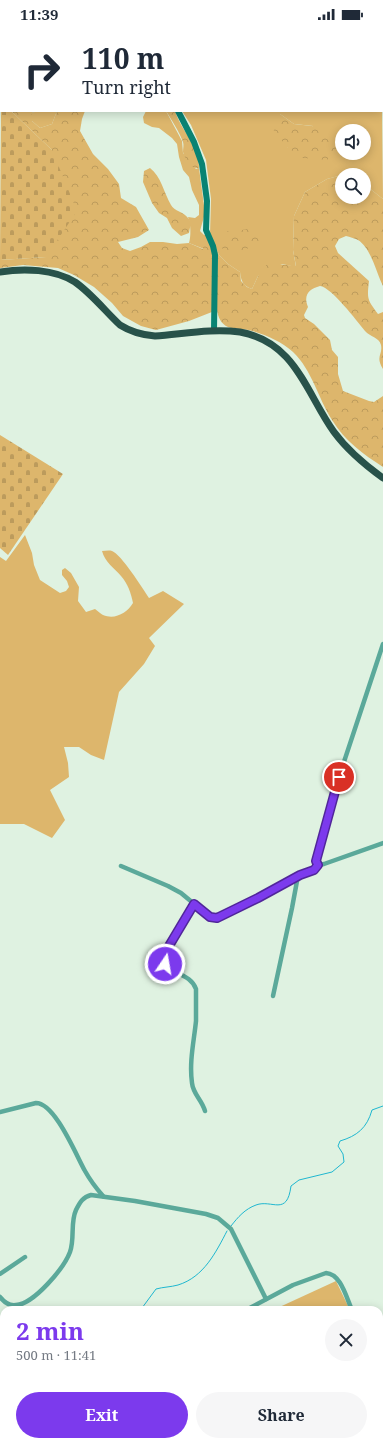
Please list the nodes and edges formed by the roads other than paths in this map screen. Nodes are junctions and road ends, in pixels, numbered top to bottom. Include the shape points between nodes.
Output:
1 (179, 112) edge
2 (0, 272) edge
3 (214, 331) junction
4 (383, 478) edge
5 (383, 644) edge
6 (383, 843) edge
7 (318, 865) junction
8 (121, 866) dead end
9 (299, 876) junction
10 (194, 904) junction
11 (273, 996) dead end
12 (205, 1111) dead end
13 (0, 1112) edge
14 (103, 1196) junction
15 (25, 1257) dead end
16 (0, 1274) edge
17 (0, 1297) edge
18 (266, 1299) junction
19 (253, 1306) edge
20 (350, 1306) edge

1 - 3 main road via 194,142 204,175 208,209 206,230 215,255
2 - 3 highway via 22,270 60,275 85,290 120,325 145,336
3 - 4 highway via 249,334 282,352 298,371 335,434 356,457
5 - 7 street via 335,789 316,861
6 - 7 street
7 - 9 street via 314,870
8 - 10 street via 168,886
9 - 10 street via 217,918 210,917
9 - 11 street
10 - 12 street via 162,958 168,966 190,980 196,989 192,1082 195,1095
13 - 14 street via 36,1103 47,1106 62,1127 85,1172
14 - 17 street via 86,1196 79,1205 74,1217 70,1253 42,1290 15,1306
14 - 18 street via 218,1218 232,1229
15 - 16 street
18 - 19 street
18 - 20 street via 320,1274 330,1273 338,1279

